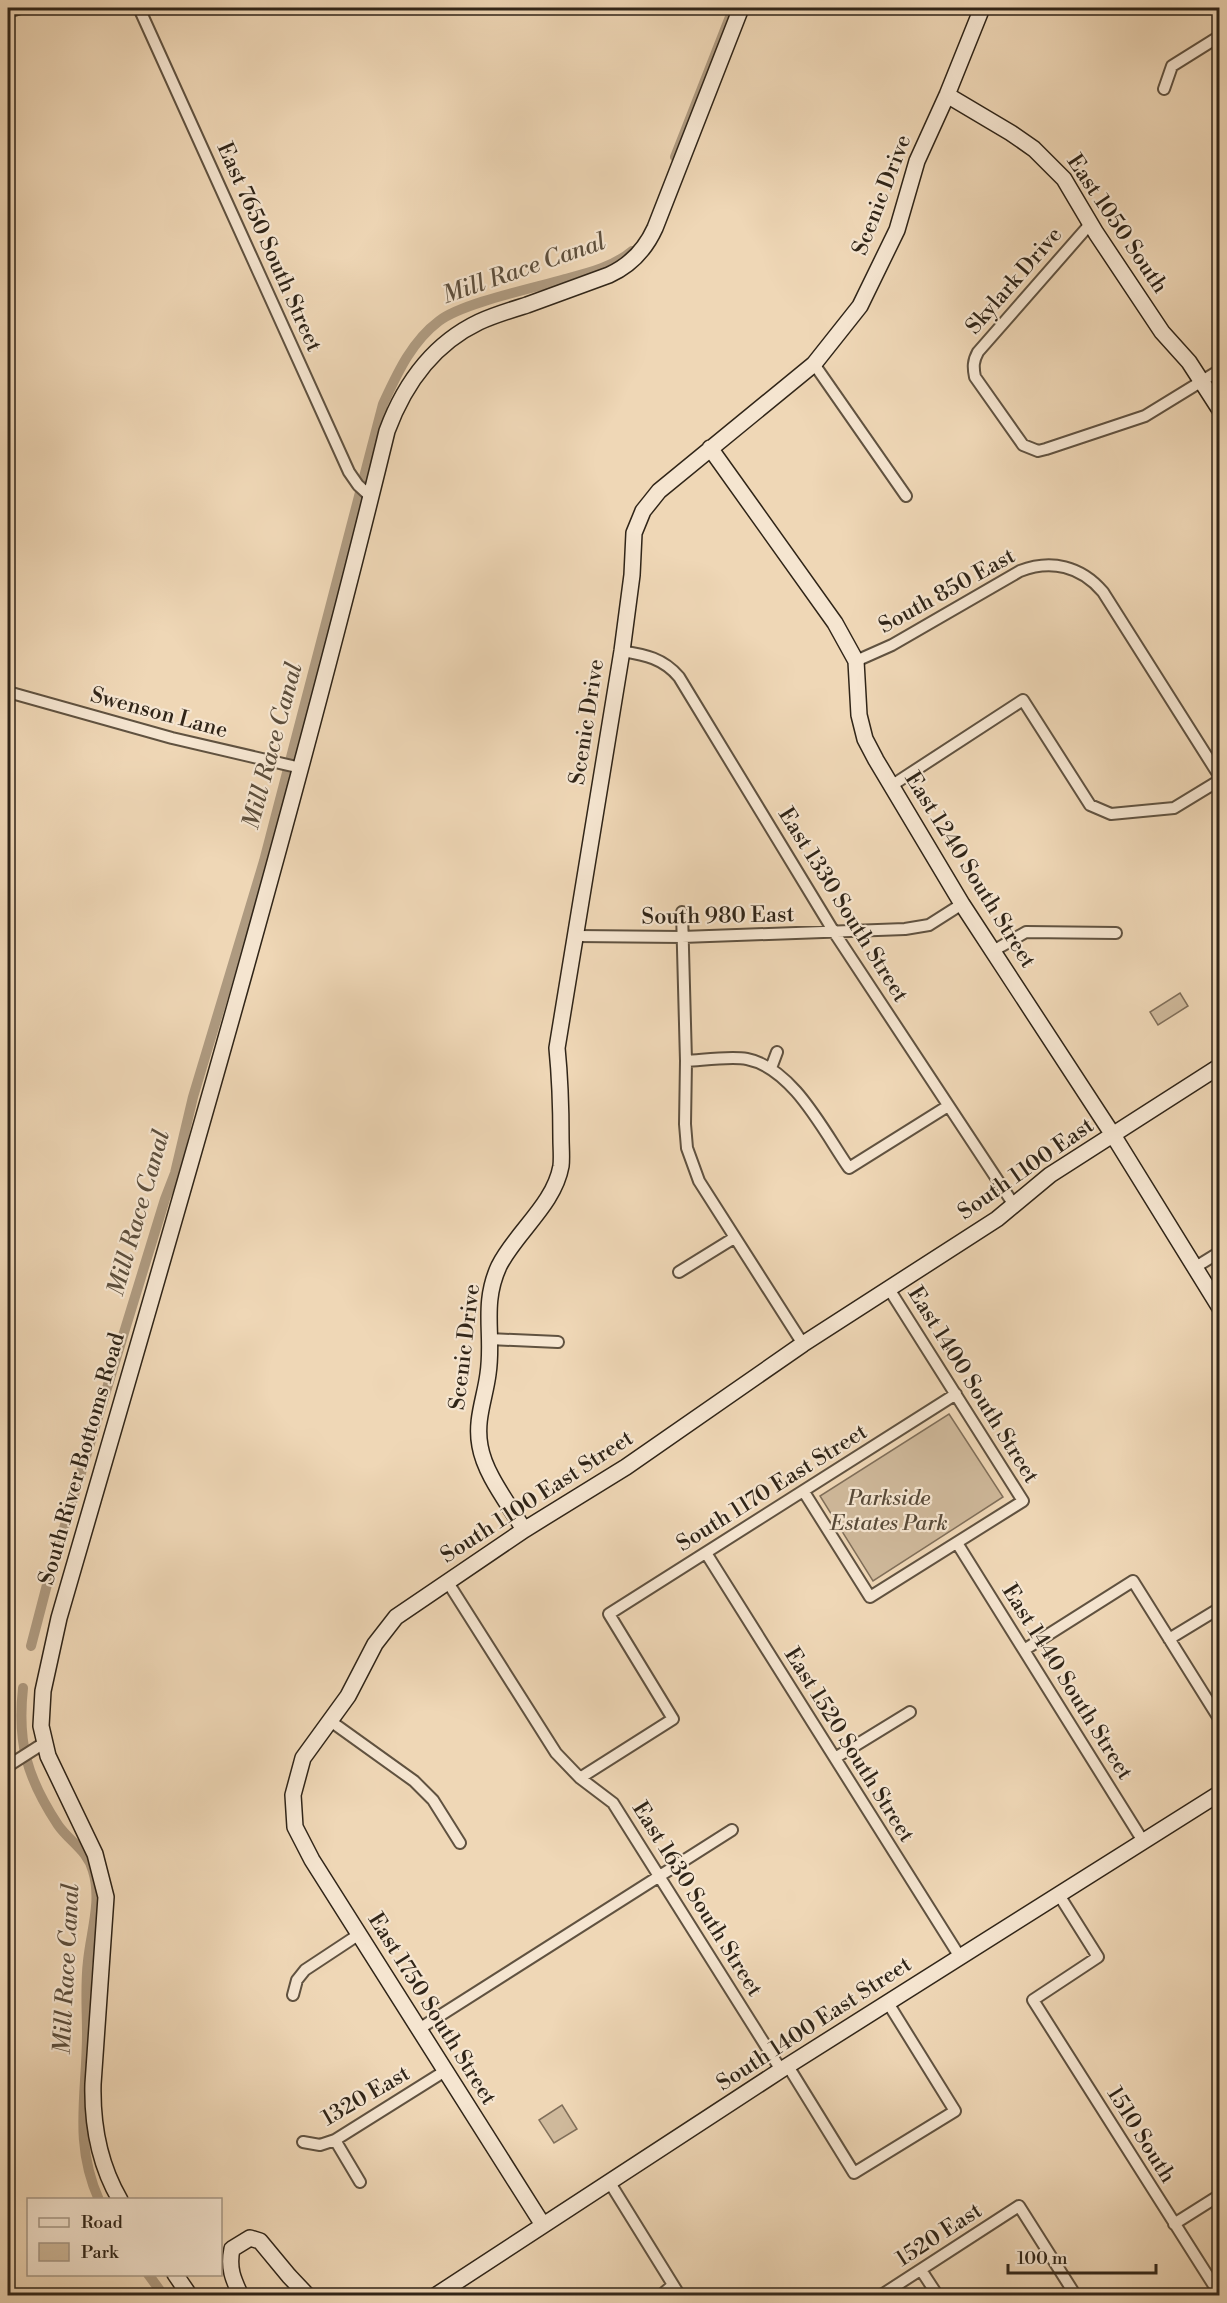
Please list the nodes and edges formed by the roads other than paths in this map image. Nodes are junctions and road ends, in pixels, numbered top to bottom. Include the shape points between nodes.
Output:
1 (20, 8) edge
2 (140, 8) edge
3 (741, 8) edge
4 (982, 8) edge
5 (8, 12) edge
6 (1219, 36) edge
7 (1164, 89) dead end
8 (946, 95) junction
9 (1091, 223) junction
10 (814, 364) junction
11 (1220, 370) edge
12 (1202, 381) junction
13 (1220, 410) edge
14 (710, 448) junction
15 (364, 491) junction
16 (906, 496) dead end
17 (622, 651) junction
18 (856, 661) junction
19 (8, 692) edge
20 (298, 767) junction
21 (1220, 778) edge
22 (891, 786) junction
23 (962, 904) junction
24 (682, 912) dead end
25 (834, 932) junction
26 (1116, 933) dead end
27 (577, 936) junction
28 (682, 937) junction
29 (993, 951) junction
30 (777, 1052) dead end
31 (686, 1061) junction
32 (1220, 1066) edge
33 (771, 1068) junction
34 (948, 1106) junction
35 (1113, 1135) junction
36 (1014, 1205) junction
37 (734, 1238) junction
38 (1220, 1252) edge
39 (1194, 1268) junction
40 (679, 1272) dead end
41 (889, 1289) junction
42 (1220, 1308) edge
43 (489, 1339) junction
44 (558, 1342) dead end
45 (804, 1344) junction
46 (956, 1394) junction
47 (804, 1492) junction
48 (524, 1530) junction
49 (957, 1543) junction
50 (706, 1553) junction
51 (447, 1581) junction
52 (1220, 1608) edge
53 (1169, 1639) junction
54 (1024, 1650) junction
55 (910, 1712) dead end
56 (329, 1720) junction
57 (1220, 1720) edge
58 (44, 1743) junction
59 (835, 1758) junction
60 (12, 1764) edge
61 (580, 1778) junction
62 (1220, 1793) edge
63 (294, 1813) joint
64 (732, 1830) dead end
65 (1143, 1841) junction
66 (460, 1843) dead end
67 (659, 1875) junction
68 (1059, 1895) junction
69 (358, 1935) junction
70 (960, 1957) junction
71 (293, 1995) dead end
72 (888, 2003) junction
73 (419, 2029) junction
74 (784, 2068) junction
75 (445, 2071) junction
76 (335, 2140) junction
77 (303, 2142) dead end
78 (360, 2182) dead end
79 (610, 2183) junction
80 (1220, 2195) edge
81 (120, 2198) edge
82 (1174, 2224) junction
83 (543, 2225) junction
84 (921, 2270) junction
85 (176, 2276) edge
86 (673, 2285) junction
87 (1220, 2290) edge
88 (190, 2295) edge
89 (241, 2295) edge
90 (308, 2295) edge
91 (435, 2295) edge
92 (660, 2295) edge
93 (680, 2295) edge
94 (880, 2295) edge
95 (938, 2295) edge
96 (1076, 2295) edge

1 - 5 street
2 - 15 street, East 7650 South Street via 349,472
3 - 15 street, South River Bottoms Road via 644,248 619,270 481,321 438,350 406,389
4 - 8 street, Scenic Drive
6 - 7 street via 1172,66
8 - 9 street, East 1050 South via 1011,133 1048,161 1076,195
8 - 10 street, Scenic Drive via 917,161 893,240 860,306
9 - 12 street, East 1050 South via 1162,332
9 - 12 street, Skylark Drive via 978,352 973,367 975,377 1023,445 1038,451 1145,416
10 - 14 street, Scenic Drive
10 - 16 street
11 - 12 street, Skylark Drive
12 - 13 street, East 1050 South
14 - 17 street, Scenic Drive via 659,491 643,511 634,533
14 - 18 street, East 1240 South Street via 835,623
15 - 20 street, South River Bottoms Road
17 - 25 street, East 1330 South Street via 655,657 679,677
17 - 27 street, Scenic Drive
18 - 21 street, South 850 East via 892,645 1020,571 1039,565 1059,565 1083,574 1103,592
18 - 22 street, East 1240 South Street via 859,715 866,739
19 - 20 street, Swenson Lane via 172,738
20 - 58 street, South River Bottoms Road via 205,1110 59,1618 41,1708
21 - 22 street via 1174,808 1112,814 1090,806 1023,700
22 - 23 street, East 1240 South Street
23 - 25 street, South 980 East via 929,925
23 - 29 street, East 1240 South Street
24 - 28 street
25 - 28 street, South 980 East
25 - 34 street, East 1330 South Street
26 - 29 street via 1026,932
27 - 28 street, South 980 East
27 - 43 street, Scenic Drive via 557,1048 561,1166 541,1209 517,1237 499,1267 490,1291
28 - 31 street
29 - 35 street, East 1240 South Street
30 - 33 street
31 - 33 street via 746,1059
31 - 37 street via 687,1148 699,1181
32 - 35 street, South 1100 East
33 - 34 street via 794,1087 849,1168
34 - 36 street, East 1330 South Street
35 - 36 street, South 1100 East via 1050,1175
35 - 39 street, East 1240 South Street
36 - 41 street, South 1100 East
37 - 40 street
37 - 45 street
38 - 39 street
39 - 42 street, East 1240 South Street
41 - 45 street, South 1100 East Street
41 - 46 street, East 1400 South Street
43 - 44 street
43 - 48 street, Scenic Drive via 489,1373 478,1420 480,1446 490,1473
45 - 48 street, South 1100 East Street via 626,1467
46 - 47 street, South 1170 East Street
46 - 49 street, East 1400 South Street via 1023,1502
47 - 49 street via 870,1597
47 - 50 street, South 1170 East Street
48 - 51 street, South 1100 East Street
49 - 54 street, East 1440 South Street
50 - 59 street, East 1520 South Street
50 - 61 street, South 1170 East Street via 609,1614 673,1719
51 - 56 street, South 1100 East Street via 396,1617
51 - 61 street, East 1630 South Street via 556,1753
52 - 53 street
53 - 54 street via 1133,1581
53 - 57 street
54 - 65 street, East 1440 South Street
55 - 59 street
56 - 63 street, South 1100 East Street via 303,1758 293,1795
56 - 66 street via 414,1781 433,1800
58 - 60 street
58 - 81 street, South River Bottoms Road via 95,1854 106,1897 93,2112 105,2168
59 - 70 street, East 1520 South Street
61 - 67 street, East 1630 South Street via 613,1803
62 - 65 street, South 1400 East Street
63 - 69 street, East 1750 South Street via 295,1827 312,1860
64 - 67 street
65 - 68 street, South 1400 East Street
67 - 73 street
67 - 74 street, East 1630 South Street
68 - 70 street, South 1400 East Street
68 - 82 street, 1510 South via 1098,1957 1033,2000
69 - 71 street via 305,1970
69 - 73 street, East 1750 South Street
70 - 72 street, South 1400 East Street
72 - 74 street, South 1400 East Street
72 - 74 street, East 1630 South Street via 955,2111 854,2173
73 - 75 street, East 1750 South Street
74 - 79 street, South 1400 East Street
75 - 76 street, 1320 East
75 - 83 street, East 1750 South Street
76 - 77 street, 1320 East via 320,2145
76 - 78 street
79 - 83 street, South 1400 East Street
79 - 86 street
80 - 82 street
82 - 87 street, 1510 South
83 - 91 street, South 1400 East Street
84 - 94 street, 1520 East
84 - 95 street
84 - 96 street, 1520 East via 1019,2206
85 - 88 street
86 - 92 street
86 - 93 street
89 - 90 street via 230,2272 230,2260 232,2249 250,2238 260,2241

